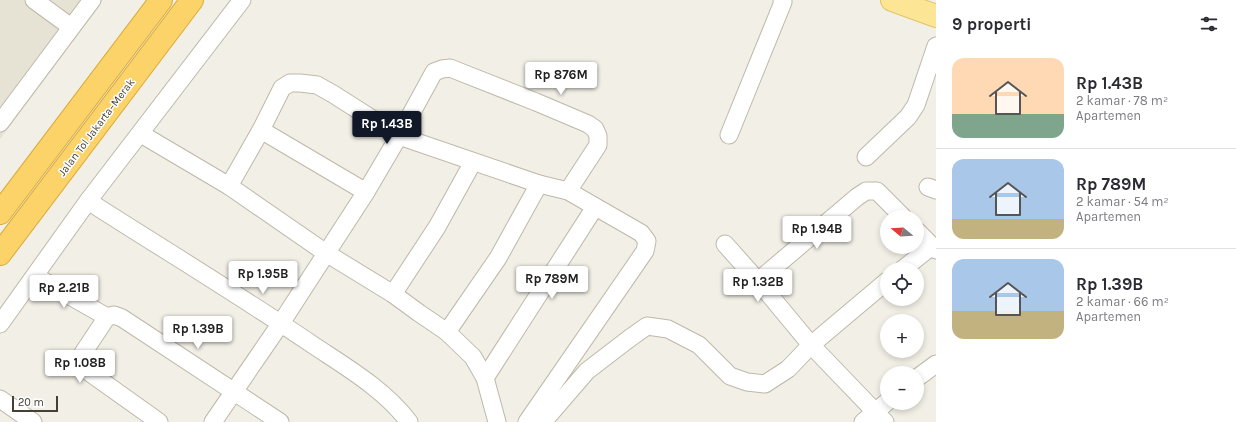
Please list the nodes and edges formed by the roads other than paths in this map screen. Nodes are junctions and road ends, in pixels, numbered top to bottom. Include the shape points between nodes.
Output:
1 (34, 0) edge
2 (92, 0) edge
3 (161, 0) edge
4 (192, 0) edge
5 (242, 0) edge
6 (782, 0) edge
7 (892, 0) edge
8 (936, 16) edge
9 (71, 27) junction
10 (936, 46) edge
11 (0, 123) edge
12 (261, 130) junction
13 (141, 134) junction
14 (729, 135) dead end
15 (399, 136) junction
16 (866, 157) dead end
17 (473, 162) junction
18 (539, 184) junction
19 (230, 186) junction
20 (568, 191) junction
21 (366, 192) junction
22 (88, 201) junction
23 (594, 207) junction
24 (896, 210) edge
25 (0, 212) edge
26 (924, 238) edge
27 (724, 244) dead end
28 (934, 248) edge
29 (326, 253) junction
30 (0, 254) edge
31 (913, 262) edge
32 (34, 276) junction
33 (758, 281) junction
34 (880, 288) edge
35 (393, 294) junction
36 (107, 317) junction
37 (281, 323) junction
38 (0, 324) edge
39 (447, 332) junction
40 (811, 345) junction
41 (936, 364) edge
42 (924, 373) edge
43 (485, 378) junction
44 (234, 390) junction
45 (0, 399) edge
46 (877, 414) edge
47 (33, 422) edge
48 (159, 422) edge
49 (213, 422) edge
50 (280, 422) edge
51 (409, 422) edge
52 (497, 422) edge
53 (527, 422) edge
54 (543, 422) edge

1 - 9 street
2 - 9 street
3 - 25 highway
4 - 30 highway, Jalan Tol Jakarta–Merak
5 - 13 street
6 - 14 street
7 - 8 main road
9 - 11 street
10 - 16 street via 916,105 895,131
12 - 15 street via 282,88 300,83 317,85
12 - 19 street
12 - 21 street
13 - 19 street
13 - 22 street
15 - 17 street
15 - 20 street via 434,72 450,68 536,102 595,129 598,146
15 - 21 street
17 - 18 street
17 - 35 street via 437,227
18 - 20 street
18 - 39 street via 498,258
19 - 29 street
20 - 23 street
21 - 29 street
22 - 32 street
22 - 37 street
23 - 43 street
23 - 53 street via 641,233 647,241 645,251
24 - 33 street via 877,191 866,191
26 - 28 street
27 - 33 street
28 - 31 street
29 - 35 street
29 - 37 street
32 - 36 street
32 - 38 street
33 - 40 street
34 - 40 street
35 - 39 street
36 - 44 street via 114,315 122,318
36 - 48 street via 83,353 82,361 86,370
37 - 44 street
37 - 51 street via 368,382
39 - 43 street via 473,357
40 - 46 street
40 - 54 street via 788,369 765,384 747,382 730,376 699,345 668,329 647,326 587,371
41 - 42 street
43 - 52 street
44 - 49 street
44 - 50 street
45 - 47 street

